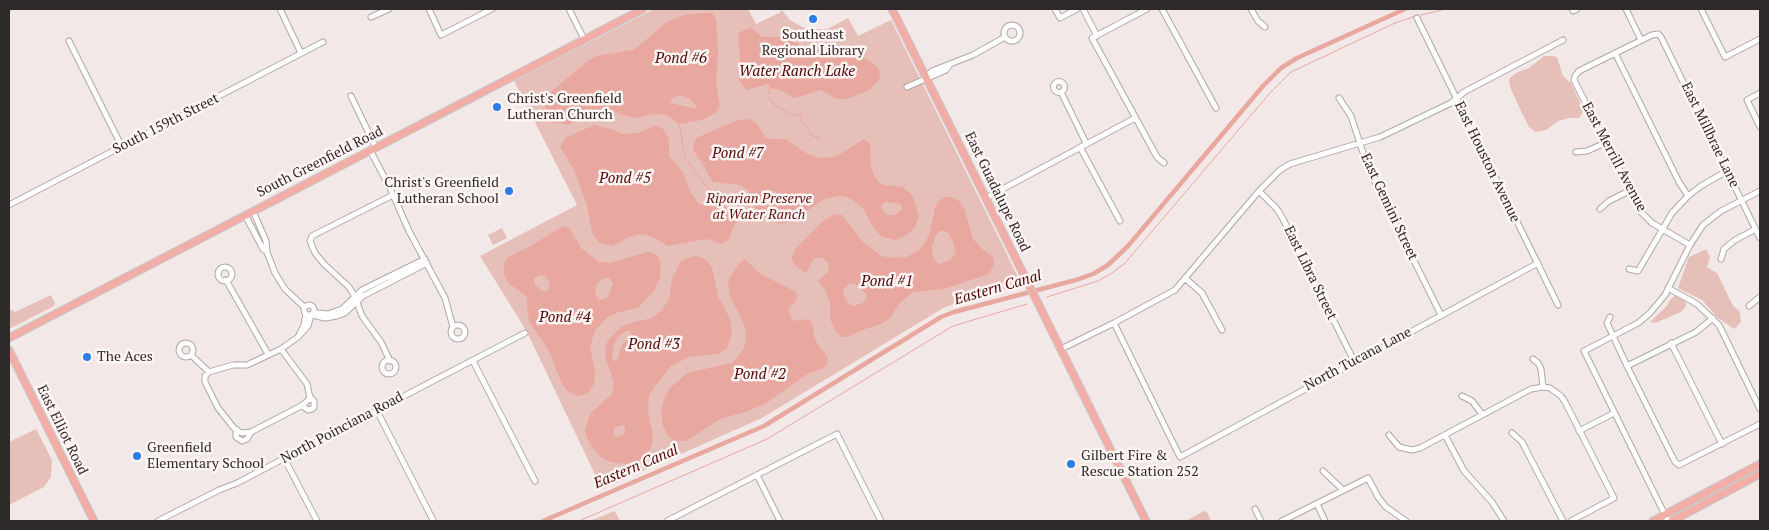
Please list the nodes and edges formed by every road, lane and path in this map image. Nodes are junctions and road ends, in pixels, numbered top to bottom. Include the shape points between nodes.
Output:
1 (280, 9) edge
2 (389, 9) edge
3 (429, 9) edge
4 (492, 9) edge
5 (569, 9) edge
6 (643, 9) edge
7 (892, 9) edge
8 (1055, 9) edge
9 (1077, 9) edge
10 (1083, 9) edge
11 (1147, 9) edge
12 (1162, 9) edge
13 (1251, 9) edge
14 (1626, 9) edge
15 (1701, 9) edge
16 (371, 17) dead end
17 (1417, 18) dead end
18 (1265, 27) dead end
19 (1097, 36) junction
20 (1005, 38) dead end
21 (584, 39) junction
22 (1760, 39) edge
23 (1563, 40) dead end
24 (1641, 40) junction
25 (70, 41) dead end
26 (323, 42) dead end
27 (301, 53) junction
28 (1615, 53) junction
29 (926, 77) junction
30 (907, 87) dead end
31 (1061, 92) dead end
32 (1760, 93) edge
33 (350, 96) dead end
34 (1339, 98) dead end
35 (1456, 100) junction
36 (1216, 108) dead end
37 (1135, 118) junction
38 (1760, 127) edge
39 (1086, 143) junction
40 (1360, 143) junction
41 (1605, 143) junction
42 (122, 147) junction
43 (1080, 147) junction
44 (373, 149) junction
45 (1576, 152) dead end
46 (1164, 163) dead end
47 (1727, 171) junction
48 (1259, 191) junction
49 (1629, 191) junction
50 (1760, 191) edge
51 (393, 195) junction
52 (1688, 196) junction
53 (986, 198) junction
54 (1742, 200) junction
55 (9, 206) edge
56 (1600, 209) dead end
57 (253, 212) junction
58 (245, 215) junction
59 (1120, 221) dead end
60 (1756, 229) junction
61 (1662, 230) junction
62 (262, 232) junction
63 (256, 235) junction
64 (1760, 238) edge
65 (1690, 245) junction
66 (267, 252) junction
67 (1721, 259) dead end
68 (426, 261) junction
69 (1538, 263) junction
70 (1629, 269) dead end
71 (1186, 279) junction
72 (226, 280) dead end
73 (1668, 288) junction
74 (1760, 297) edge
75 (355, 300) junction
76 (1558, 305) dead end
77 (1749, 306) dead end
78 (304, 307) junction
79 (311, 313) junction
80 (1441, 315) junction
81 (1610, 317) dead end
82 (1713, 318) junction
83 (1114, 323) junction
84 (453, 326) dead end
85 (1222, 330) dead end
86 (525, 333) dead end
87 (1613, 336) junction
88 (9, 338) edge
89 (1671, 343) junction
90 (281, 349) junction
91 (1060, 349) junction
92 (9, 350) edge
93 (268, 354) junction
94 (190, 356) dead end
95 (1533, 359) dead end
96 (390, 361) dead end
97 (473, 361) junction
98 (1354, 361) junction
99 (1627, 366) junction
100 (207, 374) junction
101 (1543, 387) junction
102 (1462, 396) dead end
103 (310, 397) junction
104 (303, 405) junction
105 (376, 409) junction
106 (1760, 409) edge
107 (1614, 413) junction
108 (1482, 414) junction
109 (1760, 424) edge
110 (236, 429) junction
111 (1579, 430) junction
112 (251, 432) junction
113 (1512, 433) dead end
114 (1390, 435) dead end
115 (1445, 435) junction
116 (1722, 444) junction
117 (284, 458) junction
118 (1760, 464) edge
119 (1323, 471) dead end
120 (1760, 474) edge
121 (758, 475) junction
122 (535, 481) dead end
123 (1343, 490) junction
124 (1317, 504) junction
125 (1255, 509) dead end
126 (676, 519) edge
127 (1668, 519) edge
128 (433, 520) dead end
129 (94, 521) edge
130 (158, 521) edge
131 (317, 521) edge
132 (667, 521) edge
133 (780, 521) edge
134 (881, 521) edge
135 (1146, 521) edge
136 (1261, 521) edge
137 (1282, 521) edge
138 (1326, 521) edge
139 (1406, 521) edge
140 (1504, 521) edge
141 (1564, 521) edge
142 (1571, 521) edge
143 (1653, 521) edge

1 - 27 street
2 - 16 street
3 - 4 street via 441,34
5 - 21 street
6 - 21 main road, South Greenfield Road
7 - 29 main road, East Guadalupe Road
8 - 9 street via 1060,18
10 - 19 street
11 - 19 street
12 - 36 street
13 - 18 street
14 - 24 street
15 - 22 street via 1725,57
17 - 35 street, East Houston Avenue
19 - 37 street via 1092,38
20 - 29 street via 934,76
21 - 44 main road, South Greenfield Road
23 - 35 street via 1464,92
24 - 28 street
24 - 47 street, East Millbrae Lane via 1652,34 1662,37
25 - 42 street
26 - 27 street, South 159th Street
27 - 42 street, South 159th Street
28 - 41 street, East Merrill Avenue via 1579,72 1574,80
28 - 52 street
29 - 30 street
29 - 53 main road, East Guadalupe Road
31 - 39 street
32 - 38 street via 1747,100
33 - 44 street
34 - 40 street, East Gemini Street via 1352,116
35 - 40 street via 1388,134
35 - 69 street, East Houston Avenue
37 - 39 street
37 - 46 street via 1157,157
39 - 43 street
40 - 48 street via 1290,164
40 - 80 street, East Gemini Street via 1368,168
41 - 45 street
41 - 49 street, East Merrill Avenue
42 - 55 street, South 159th Street
43 - 53 street
43 - 59 street
44 - 51 street
44 - 57 main road, South Greenfield Road
47 - 52 street
47 - 54 street, East Millbrae Lane
48 - 71 street
48 - 98 street, East Libra Street via 1283,219
49 - 56 street
49 - 61 street, East Merrill Avenue via 1641,212
50 - 54 street
51 - 68 street
51 - 75 street via 312,236 310,241 324,264 348,287
52 - 61 street
53 - 91 main road, East Guadalupe Road
54 - 60 street, East Millbrae Lane
54 - 65 street via 1709,220
57 - 58 main road, South Greenfield Road
57 - 62 street
58 - 63 street
58 - 88 main road, South Greenfield Road
60 - 64 street, East Millbrae Lane
60 - 67 street via 1724,249
61 - 65 street, East Merrill Avenue
61 - 70 street via 1638,271
62 - 63 street
62 - 66 street
63 - 66 street
65 - 73 street
66 - 78 street via 285,290
68 - 75 street via 362,290
68 - 84 street via 445,298
69 - 76 street, East Houston Avenue
69 - 80 street, North Tucana Lane
71 - 83 street via 1175,290
71 - 85 street via 1202,293
72 - 93 street
73 - 82 street via 1697,304
73 - 87 street via 1650,314
74 - 77 street
75 - 79 street via 334,312
75 - 96 street
78 - 79 street via 304,312
78 - 79 street via 311,305
79 - 90 street via 298,337
80 - 98 street, North Tucana Lane
81 - 87 street via 1607,323
82 - 89 street via 1696,332
82 - 106 street
83 - 91 street
83 - 98 street, North Tucana Lane via 1180,457
86 - 97 street, North Poinciana Road
87 - 99 street
87 - 107 street via 1584,351
89 - 99 street
89 - 116 street
90 - 93 street
90 - 103 street via 307,384
91 - 135 main road, East Guadalupe Road
92 - 129 main road, East Elliot Road
93 - 100 street via 247,365 232,365
94 - 100 street
95 - 101 street via 1541,369
97 - 105 street, North Poinciana Road
97 - 122 street
99 - 116 street via 1675,462 1680,465
100 - 110 street via 205,382 218,408
101 - 108 street via 1531,389
101 - 111 street via 1561,396
102 - 108 street
103 - 104 street
103 - 104 street via 314,407 308,410
104 - 112 street
105 - 117 street, North Poinciana Road
105 - 128 street
107 - 111 street
107 - 127 street
108 - 115 street
109 - 116 street
110 - 112 street via 241,433
110 - 112 street via 236,438 242,441
111 - 142 street via 1614,498
113 - 141 street via 1522,442
114 - 115 street via 1399,447 1412,450
115 - 140 street via 1464,471
117 - 130 street, North Poinciana Road
117 - 131 street
118 - 127 main road
119 - 123 street
120 - 127 main road
121 - 126 street
121 - 133 street
121 - 134 street via 837,434
123 - 124 street
123 - 139 street via 1368,478 1386,507
124 - 137 street
124 - 138 street
125 - 136 street
126 - 132 street
127 - 143 main road

